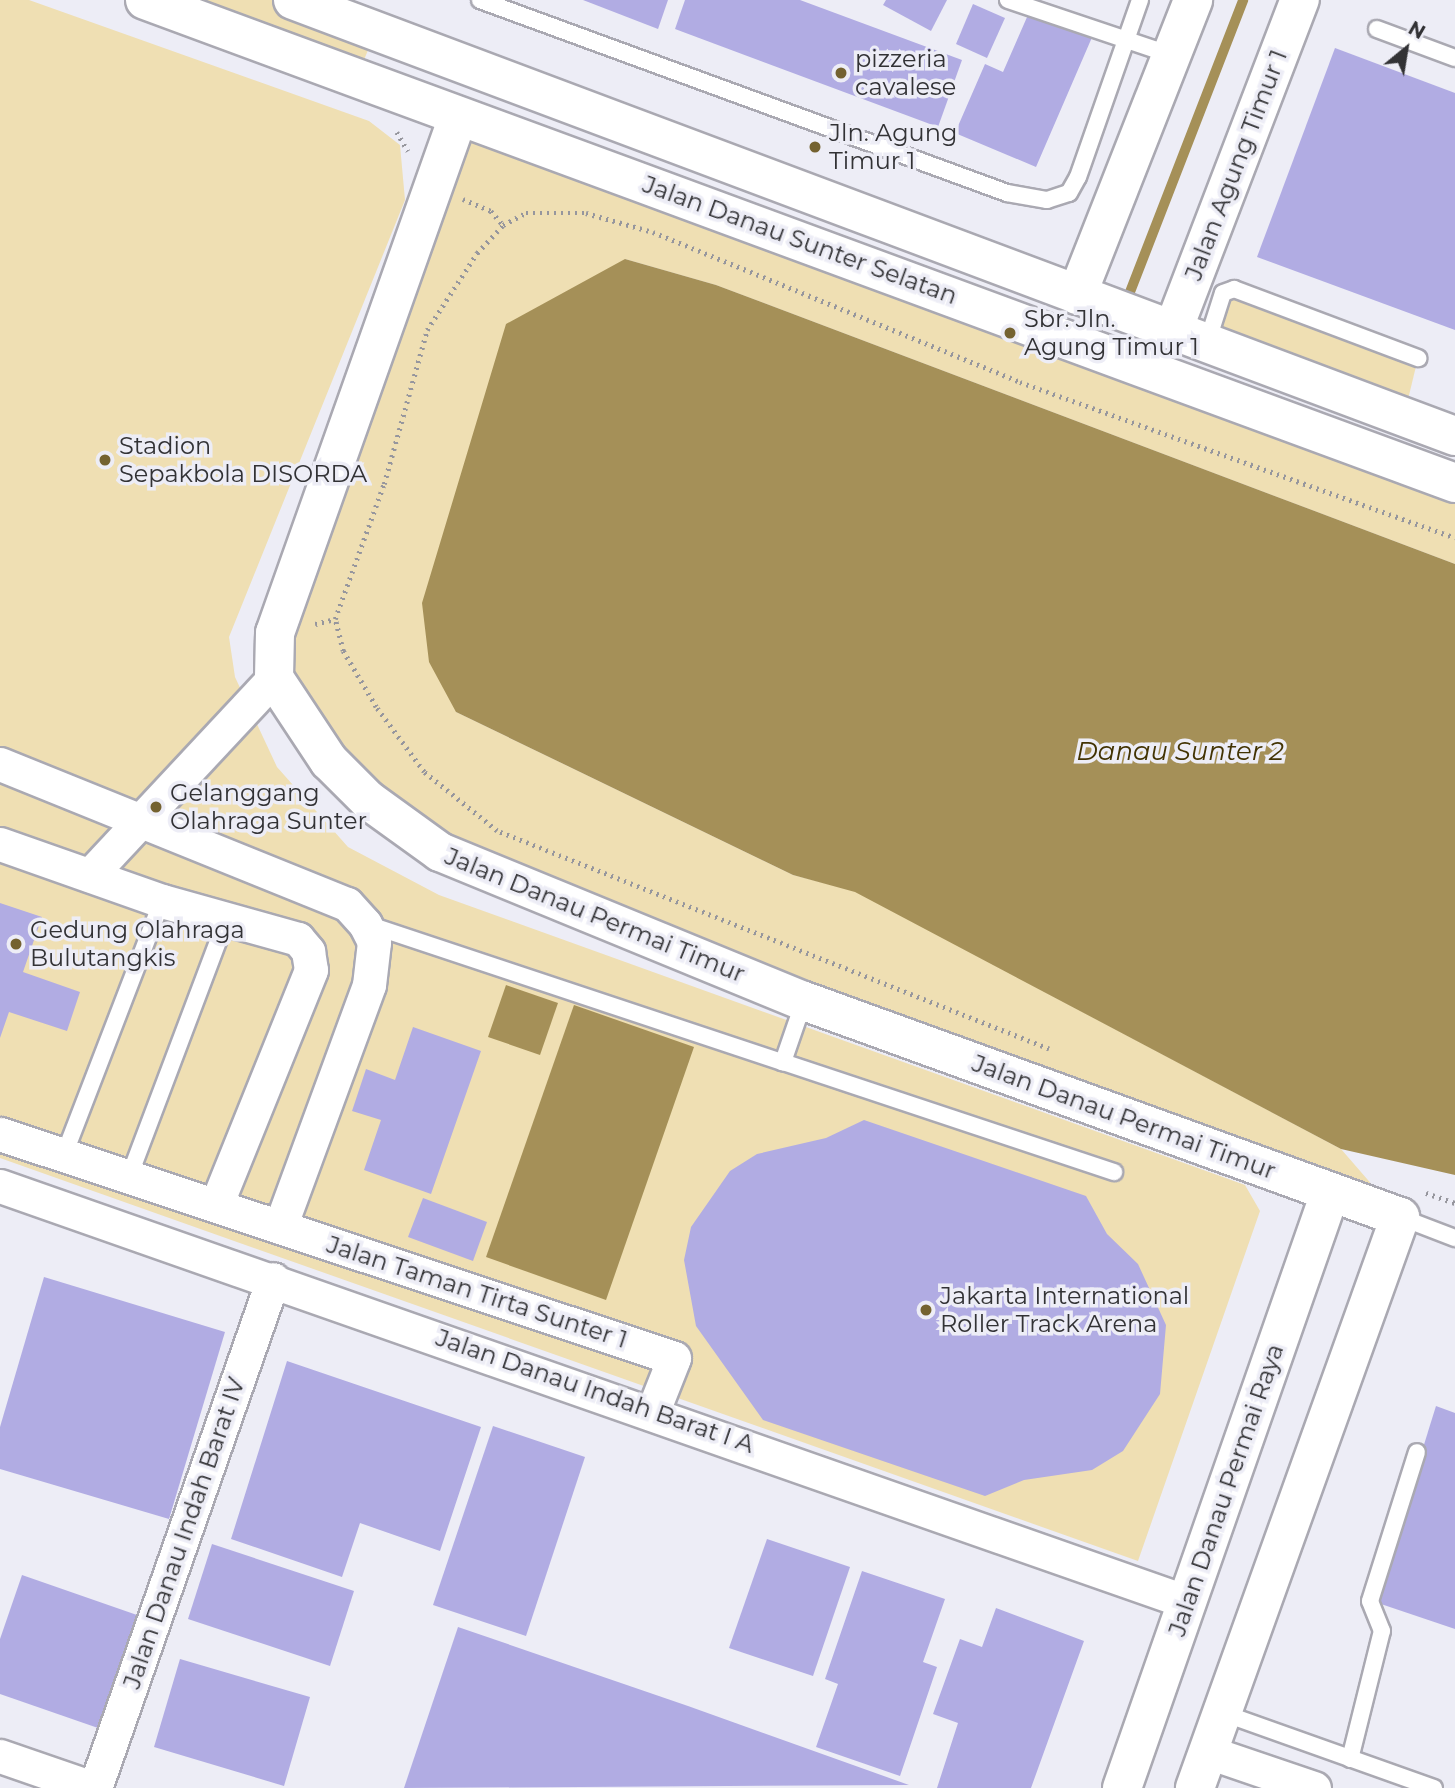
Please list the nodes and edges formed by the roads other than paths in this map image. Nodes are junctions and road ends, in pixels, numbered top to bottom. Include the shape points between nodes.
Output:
1 (145, 0) edge
2 (293, 0) edge
3 (480, 0) edge
4 (1009, 0) edge
5 (1140, 0) edge
6 (1193, 0) edge
7 (1300, 0) edge
8 (1377, 29) dead end
9 (1126, 39) junction
10 (1171, 55) junction
11 (1455, 58) edge
12 (458, 117) junction
13 (1085, 298) junction
14 (1177, 331) junction
15 (1418, 358) dead end
16 (1455, 436) edge
17 (1455, 483) edge
18 (274, 678) junction
19 (0, 764) edge
20 (140, 818) junction
21 (0, 844) edge
22 (90, 875) junction
23 (162, 901) junction
24 (227, 918) junction
25 (365, 924) junction
26 (804, 1001) junction
27 (783, 1062) junction
28 (0, 1134) edge
29 (64, 1155) junction
30 (1114, 1172) dead end
31 (129, 1177) junction
32 (0, 1186) edge
33 (1330, 1193) junction
34 (216, 1205) junction
35 (1400, 1217) junction
36 (280, 1227) junction
37 (1455, 1238) edge
38 (273, 1279) junction
39 (653, 1411) junction
40 (1417, 1452) dead end
41 (1187, 1602) junction
42 (1223, 1713) junction
43 (1208, 1752) junction
44 (0, 1756) edge
45 (1350, 1759) junction
46 (94, 1788) edge
47 (1122, 1788) edge
48 (1195, 1788) edge
49 (1314, 1788) edge
50 (1434, 1788) edge

1 - 12 street, Jalan Danau Sunter Selatan
2 - 13 street, Jalan Danau Sunter Selatan
3 - 9 lane via 1007,193 1047,200 1069,193 1078,177
4 - 9 lane
5 - 9 lane
6 - 10 street
7 - 14 street, Jalan Agung Timur 1
8 - 11 lane
9 - 10 lane
10 - 13 street
12 - 17 street, Jalan Danau Sunter Selatan via 1137,362
12 - 18 street via 275,633
13 - 14 street, Jalan Danau Sunter Selatan
14 - 15 lane via 1234,289
14 - 16 street, Jalan Danau Sunter Selatan
18 - 20 street
18 - 26 street, Jalan Danau Permai Timur via 329,761 368,800 440,852
19 - 20 street
20 - 22 street
20 - 25 street via 347,904
21 - 22 street
22 - 23 street
23 - 24 street
23 - 29 lane
24 - 31 lane
24 - 34 street via 298,939 311,970
25 - 27 lane
25 - 36 street via 374,943 369,985
26 - 27 lane
26 - 33 street, Jalan Danau Permai Timur
27 - 30 lane
28 - 29 street, Jalan Taman Tirta Sunter 1
29 - 31 street, Jalan Taman Tirta Sunter 1
31 - 34 street, Jalan Taman Tirta Sunter 1
32 - 38 street, Jalan Danau Indah Barat I A
33 - 35 street, Jalan Danau Permai Timur
33 - 41 street, Jalan Danau Permai Raya
34 - 36 street, Jalan Taman Tirta Sunter 1
35 - 37 lane, Jalan Danau Permai Timur
35 - 42 street
36 - 39 street, Jalan Taman Tirta Sunter 1 via 674,1358
38 - 39 street, Jalan Danau Indah Barat I A
38 - 46 street, Jalan Danau Indah Barat IV
39 - 41 street, Jalan Danau Indah Barat I A
40 - 45 lane via 1370,1601 1382,1631
41 - 47 street, Jalan Danau Permai Raya
42 - 43 street
42 - 45 lane
43 - 48 street
43 - 49 street
44 - 46 street
45 - 50 lane

